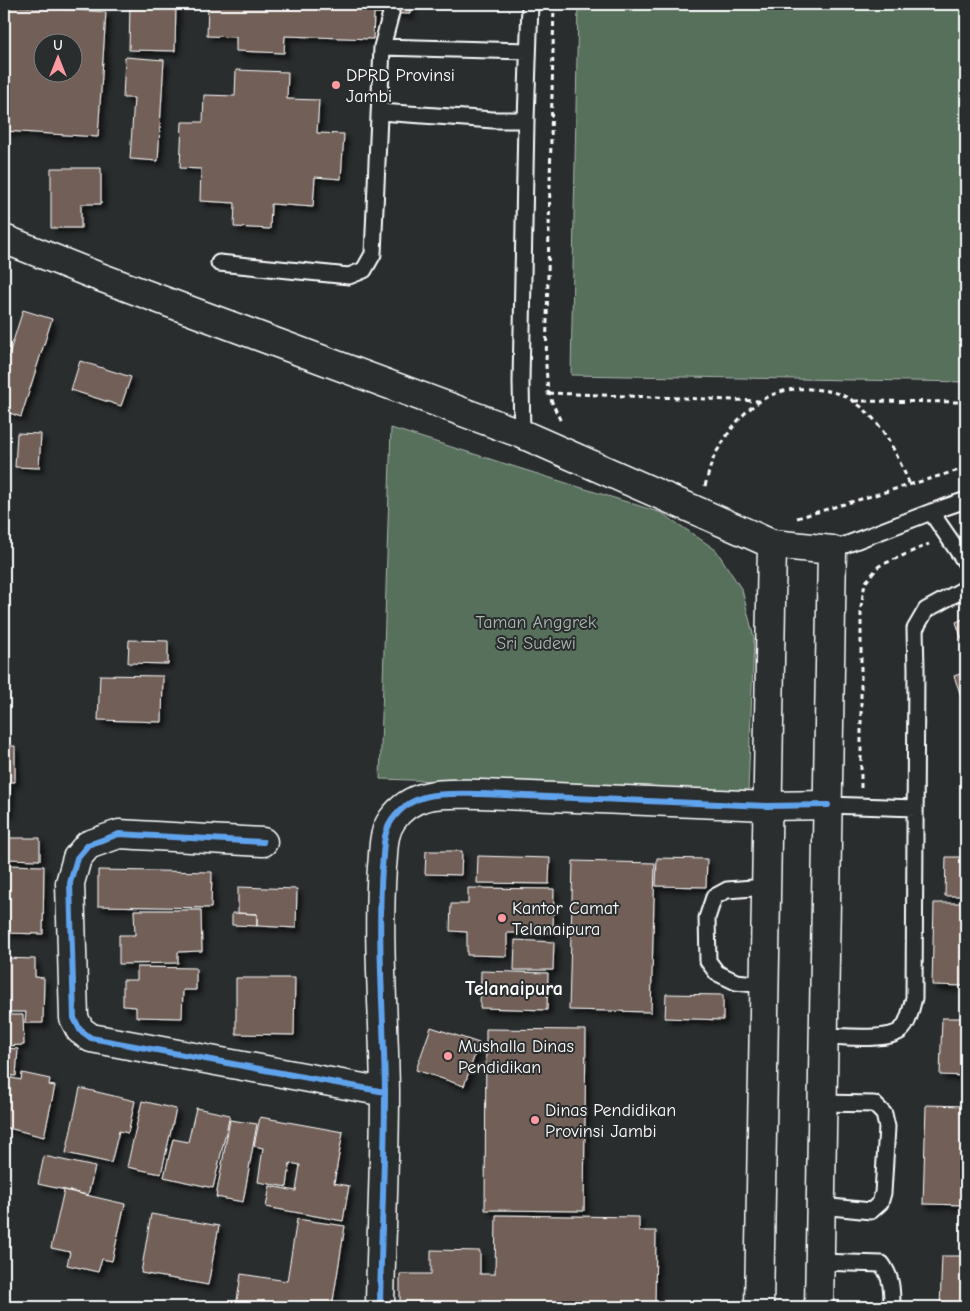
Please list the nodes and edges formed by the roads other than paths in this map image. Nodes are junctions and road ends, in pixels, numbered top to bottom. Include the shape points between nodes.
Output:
1 (530, 4) edge
2 (391, 13) dead end
3 (382, 47) junction
4 (528, 51) junction
5 (380, 112) junction
6 (526, 120) junction
7 (4, 239) edge
8 (219, 263) dead end
9 (522, 434) junction
10 (966, 500) edge
11 (931, 512) junction
12 (772, 544) junction
13 (832, 550) junction
14 (966, 563) edge
15 (966, 588) edge
16 (828, 805) junction
17 (768, 806) junction
18 (915, 808) junction
19 (263, 842) dead end
20 (766, 887) junction
21 (764, 986) junction
22 (824, 1036) junction
23 (384, 1092) junction
24 (822, 1103) junction
25 (821, 1206) junction
26 (819, 1262) junction
27 (380, 1307) edge
28 (759, 1307) edge
29 (819, 1307) edge
30 (892, 1307) edge

1 - 4 lane
2 - 3 lane
3 - 4 lane
3 - 5 lane
4 - 6 lane
5 - 6 lane
5 - 8 lane via 373,254 364,270 349,276
6 - 9 lane
7 - 9 main road
9 - 12 main road
10 - 11 lane
11 - 13 lane
11 - 14 lane
12 - 13 main road
12 - 17 main road
13 - 16 main road
15 - 18 lane via 926,610 914,630
16 - 17 main road
16 - 18 lane
16 - 22 main road
17 - 20 main road
17 - 23 main road via 481,794 443,794 416,798 406,804 391,821 385,834 380,906
18 - 22 lane via 914,998 906,1024 900,1031 881,1037
19 - 23 main road via 119,834 88,845 77,858 70,883 74,1018 80,1030 91,1038
20 - 21 main road
20 - 21 lane via 727,890 714,897 707,918 708,961 717,973 736,982
21 - 28 main road
22 - 24 main road
23 - 27 main road
24 - 25 main road
24 - 25 lane via 874,1104 884,1114 887,1127 880,1203 871,1211
25 - 26 main road
26 - 29 main road
26 - 30 lane via 882,1264 892,1287

